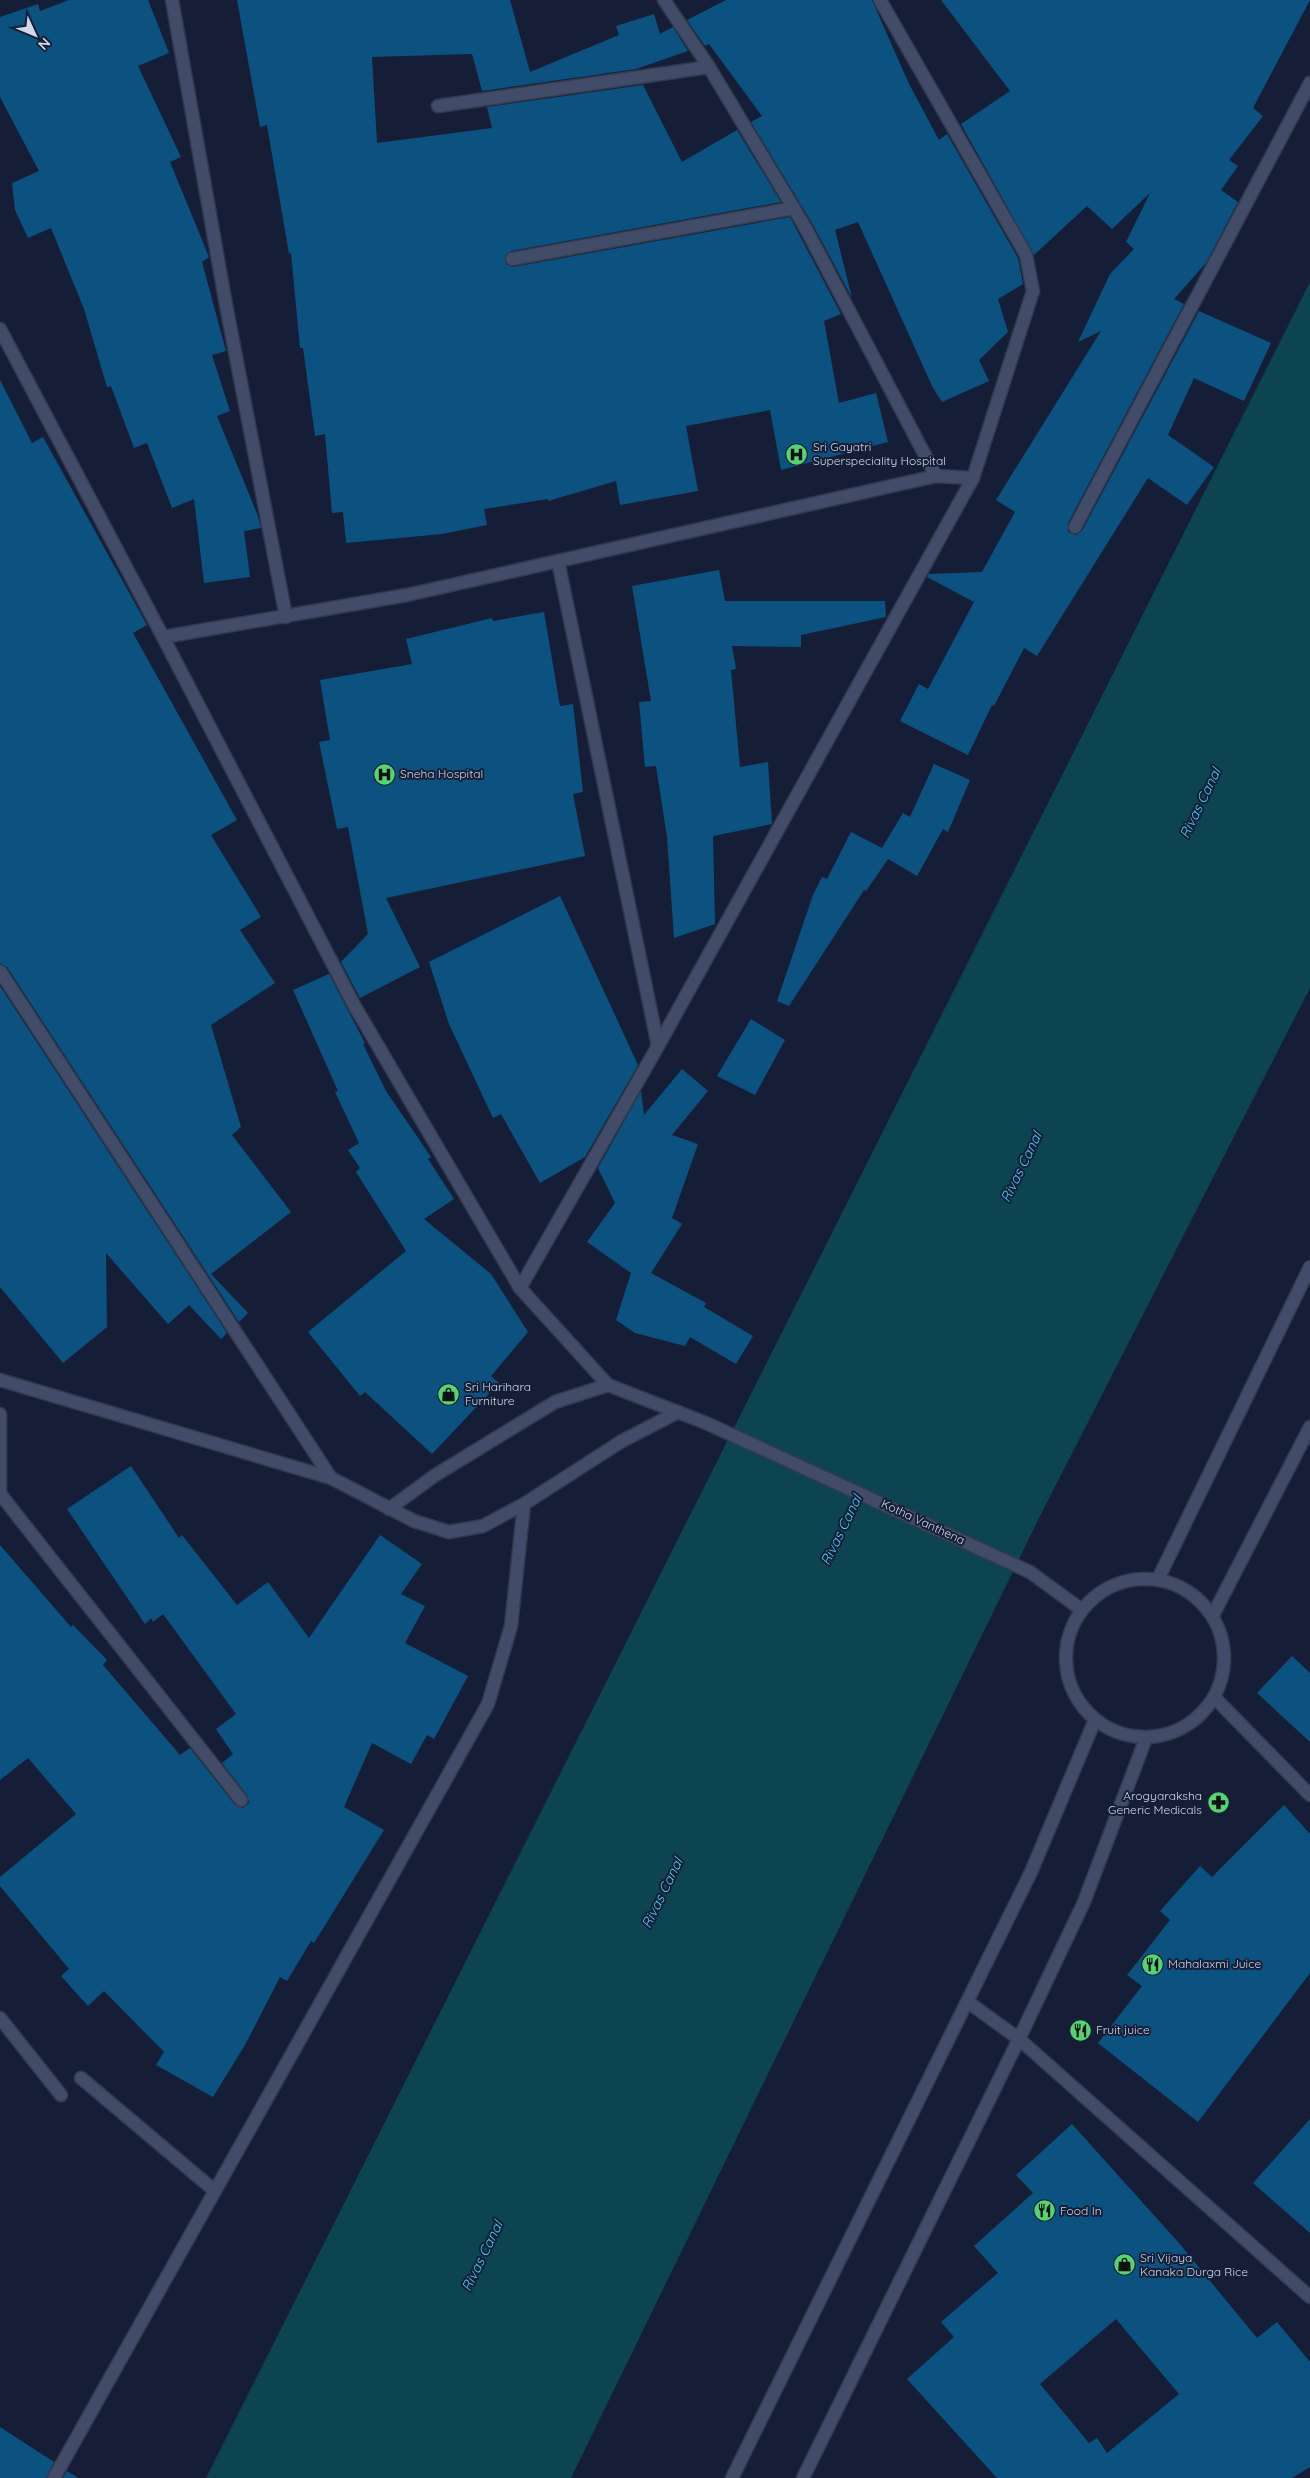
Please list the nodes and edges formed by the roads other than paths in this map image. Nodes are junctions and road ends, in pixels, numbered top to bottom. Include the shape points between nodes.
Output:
1 (172, 0) edge
2 (664, 0) edge
3 (880, 0) edge
4 (709, 67) junction
5 (1310, 83) edge
6 (438, 106) dead end
7 (794, 208) junction
8 (512, 260) dead end
9 (0, 329) edge
10 (936, 476) junction
11 (973, 478) junction
12 (1076, 528) dead end
13 (558, 561) junction
14 (286, 617) junction
15 (163, 637) junction
16 (0, 971) edge
17 (658, 1046) junction
18 (1310, 1267) edge
19 (520, 1288) junction
20 (0, 1380) edge
21 (608, 1385) junction
22 (678, 1412) junction
23 (0, 1414) edge
24 (1310, 1427) edge
25 (331, 1478) junction
26 (0, 1495) edge
27 (524, 1504) junction
28 (389, 1509) junction
29 (1158, 1579) junction
30 (1082, 1610) junction
31 (1213, 1615) junction
32 (1214, 1697) junction
33 (1095, 1720) junction
34 (1146, 1738) junction
35 (1310, 1795) edge
36 (241, 1800) dead end
37 (968, 2002) junction
38 (0, 2018) edge
39 (1019, 2039) junction
40 (81, 2078) dead end
41 (61, 2095) dead end
42 (214, 2191) junction
43 (1310, 2297) edge
44 (54, 2478) edge
45 (732, 2478) edge
46 (803, 2478) edge

1 - 14 street
2 - 4 street
3 - 11 street via 1026,255 1028,264 1033,291
4 - 6 street
4 - 7 street
5 - 12 street
7 - 8 street
7 - 10 street
9 - 15 street
10 - 11 street
10 - 13 street
11 - 17 street
13 - 14 street via 407,595
13 - 17 street
14 - 15 street
15 - 19 street via 354,1005
16 - 25 street
17 - 19 street
18 - 29 street
19 - 21 street
20 - 25 street
21 - 22 street, Kotha Vanthena
21 - 28 street via 555,1402 442,1471
22 - 27 street via 622,1440
22 - 30 street, Kotha Vanthena via 1030,1572
23 - 26 street
24 - 31 street
25 - 28 street
26 - 36 street
27 - 28 street via 483,1526 449,1532
27 - 42 street via 511,1626 488,1704
29 - 30 street via 1137,1578 1115,1584
29 - 31 street via 1180,1585 1199,1598
30 - 33 street via 1070,1632 1066,1656 1068,1680 1079,1702
31 - 32 street via 1222,1637 1225,1661 1221,1685
32 - 34 street via 1191,1722 1170,1734
32 - 35 street
33 - 34 street via 1128,1736
33 - 37 street via 1031,1872
34 - 39 street via 1084,1902
37 - 39 street
37 - 45 street
38 - 41 street
39 - 43 street
39 - 46 street
40 - 42 street
42 - 44 street

